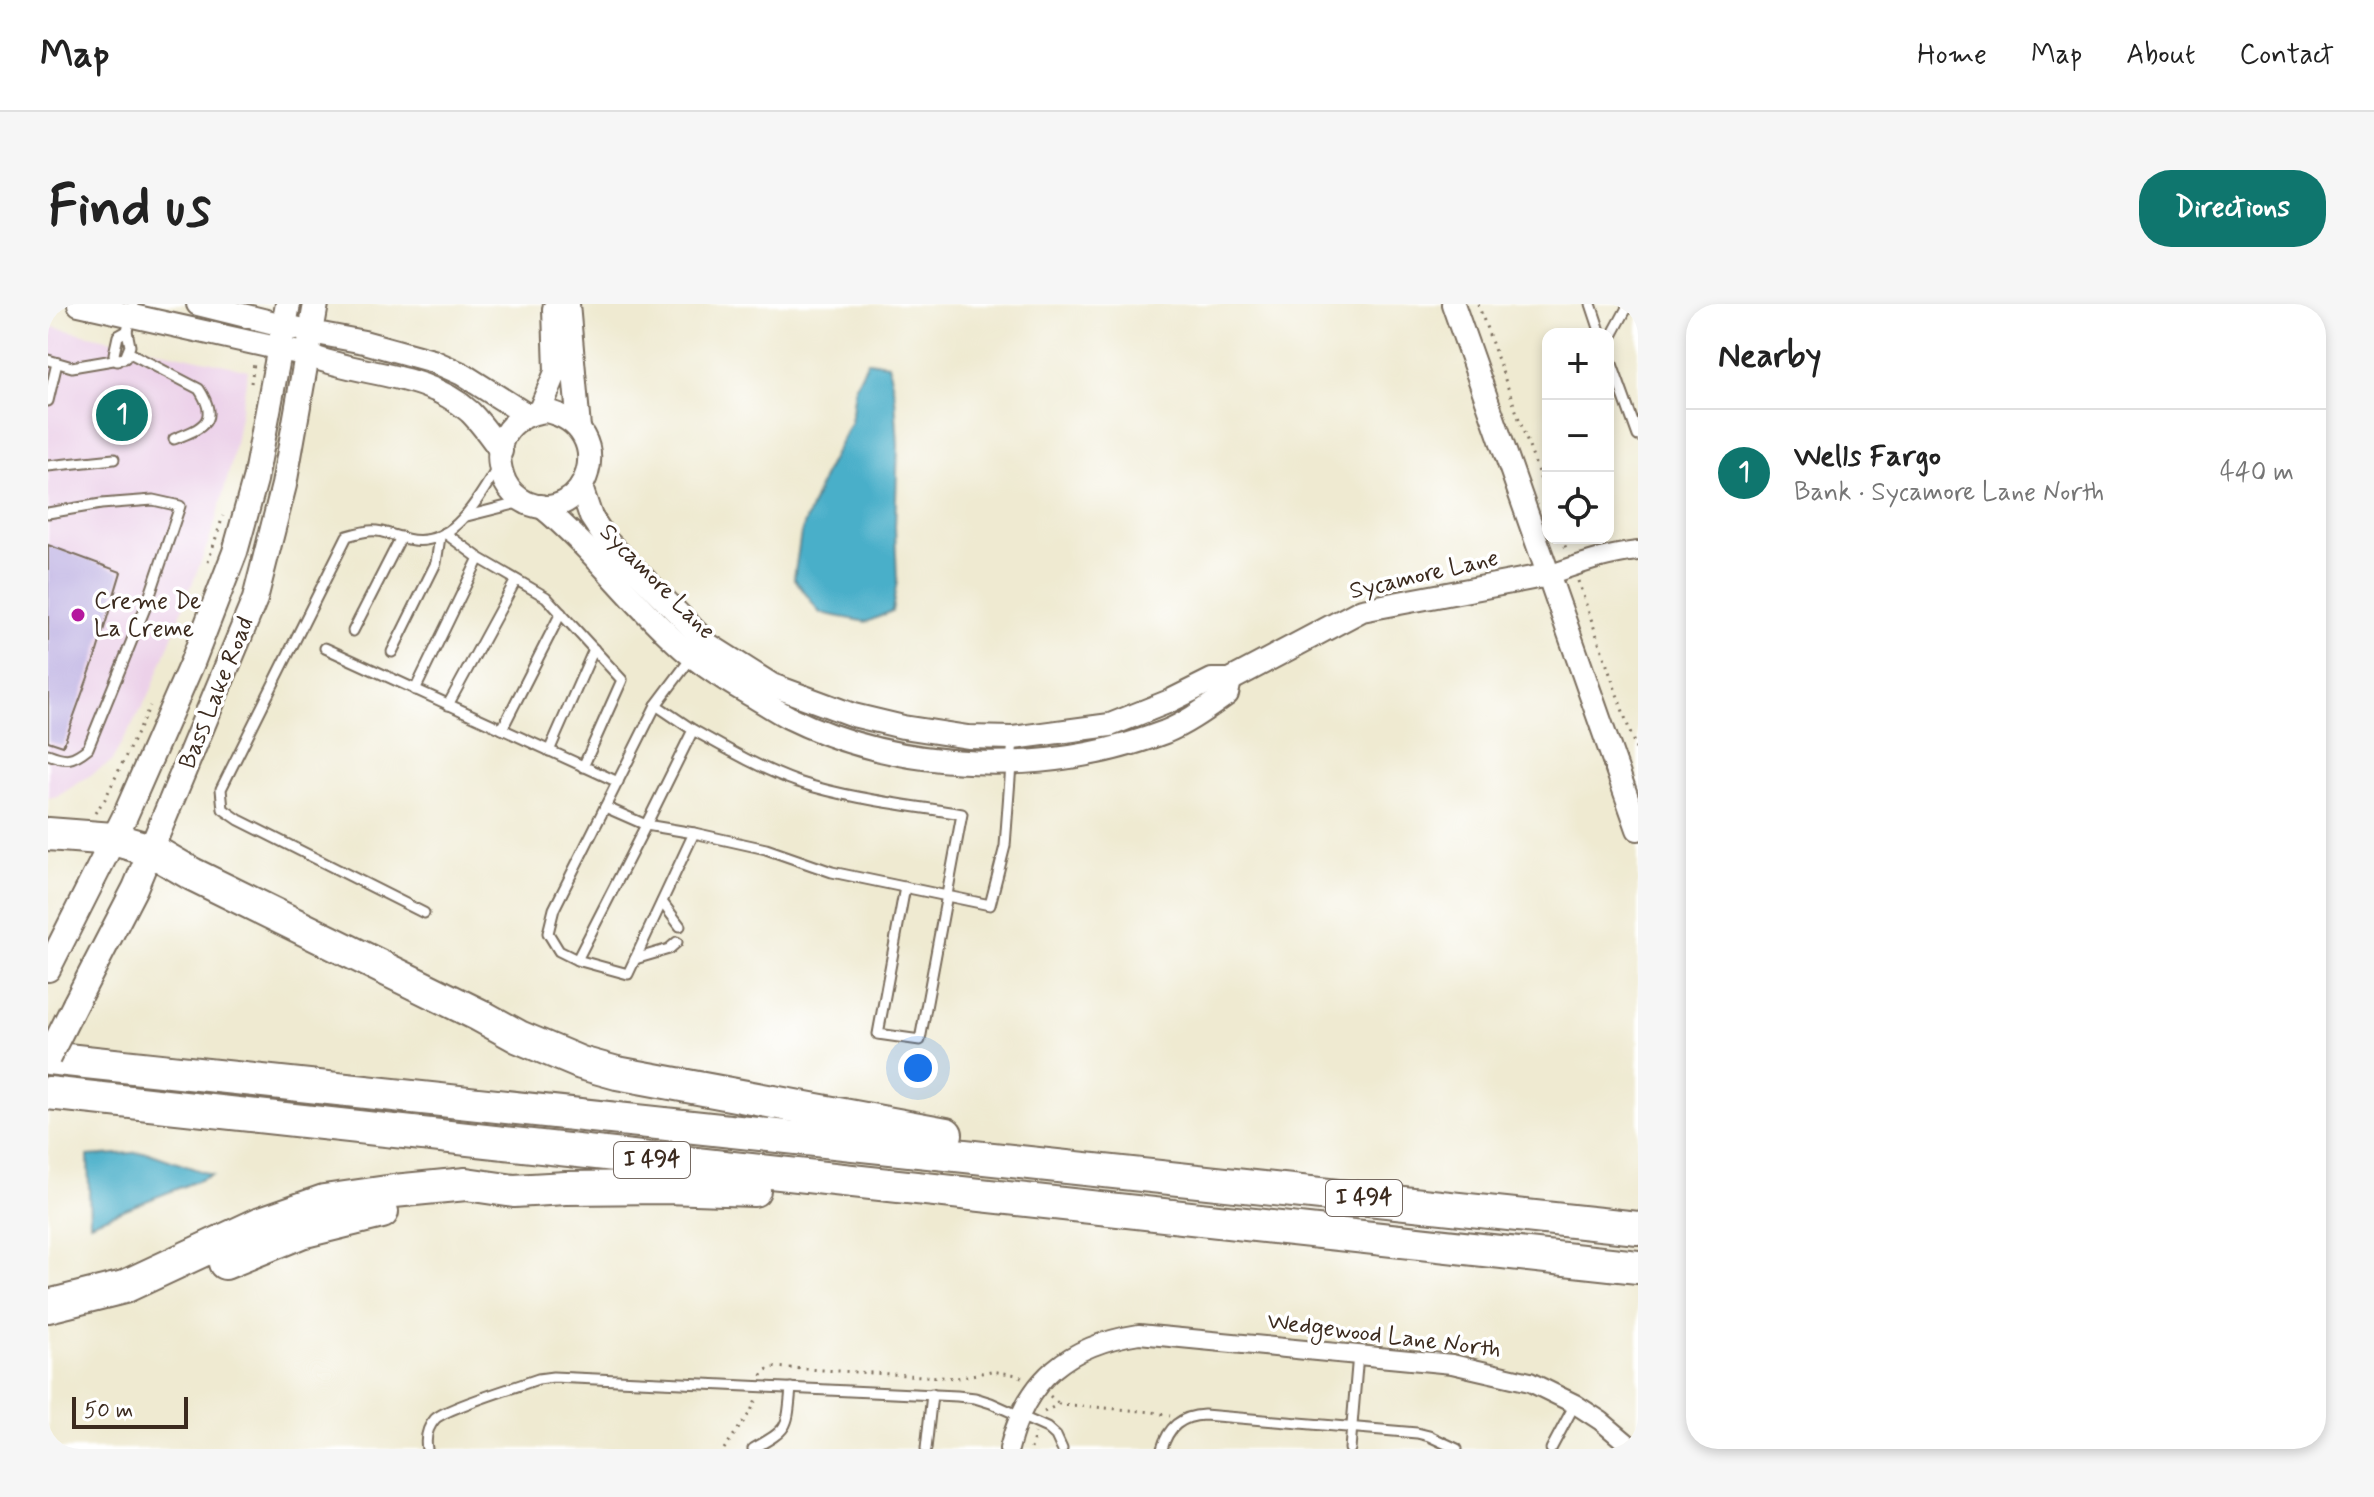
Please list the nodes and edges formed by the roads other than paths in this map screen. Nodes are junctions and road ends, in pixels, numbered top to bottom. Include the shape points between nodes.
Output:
1 (79, 304) edge
2 (198, 304) edge
3 (316, 304) edge
4 (554, 304) edge
5 (568, 304) edge
6 (1453, 304) edge
7 (1591, 304) edge
8 (1629, 304) edge
9 (130, 317) edge
10 (284, 326) edge
11 (1599, 328) edge
12 (1614, 332) edge
13 (310, 344) junction
14 (128, 352) junction
15 (117, 361) junction
16 (53, 362) edge
17 (1614, 370) edge
18 (48, 401) edge
19 (533, 413) junction
20 (579, 428) junction
21 (1638, 436) edge
22 (174, 439) dead end
23 (500, 458) junction
24 (114, 459) dead end
25 (48, 466) edge
26 (581, 487) junction
27 (532, 503) junction
28 (48, 513) edge
29 (467, 516) junction
30 (442, 535) junction
31 (401, 537) junction
32 (1638, 551) edge
33 (479, 558) junction
34 (1548, 575) junction
35 (516, 580) junction
36 (561, 613) junction
37 (353, 631) dead end
38 (325, 648) dead end
39 (699, 648) junction
40 (594, 649) junction
41 (392, 652) dead end
42 (1230, 680) junction
43 (415, 690) junction
44 (448, 705) junction
45 (656, 705) junction
46 (502, 729) junction
47 (693, 730) junction
48 (1013, 738) junction
49 (549, 751) junction
50 (48, 754) edge
51 (1012, 763) junction
52 (583, 767) junction
53 (618, 782) junction
54 (605, 807) junction
55 (646, 825) junction
56 (1638, 829) edge
57 (694, 833) junction
58 (48, 834) edge
59 (99, 838) junction
60 (151, 850) junction
61 (905, 887) junction
62 (946, 896) junction
63 (662, 902) junction
64 (424, 913) dead end
65 (680, 926) dead end
66 (677, 942) dead end
67 (635, 959) junction
68 (577, 960) junction
69 (48, 969) edge
70 (48, 1058) edge
71 (48, 1093) edge
72 (1089, 1169) junction
73 (1073, 1206) junction
74 (1638, 1228) edge
75 (1638, 1267) edge
76 (48, 1306) edge
77 (1358, 1354) junction
78 (791, 1388) junction
79 (932, 1394) junction
80 (1575, 1404) junction
81 (1019, 1416) junction
82 (1352, 1428) junction
83 (427, 1449) edge
84 (753, 1449) edge
85 (926, 1449) edge
86 (1009, 1449) edge
87 (1062, 1449) edge
88 (1162, 1449) edge
89 (1350, 1449) edge
90 (1457, 1449) edge
91 (1551, 1449) edge
92 (1634, 1449) edge

1 - 9 street
2 - 10 street
3 - 13 main road, Bass Lake Road
4 - 19 street via 556,372
5 - 20 street
6 - 34 street
7 - 11 lane
8 - 12 lane
9 - 10 street
9 - 14 lane
9 - 15 lane via 118,336
10 - 13 street
10 - 59 main road, Bass Lake Road via 255,480 235,552 192,663
13 - 19 street via 364,342 433,361
13 - 23 street via 330,364 435,390 468,410
13 - 60 main road, Bass Lake Road via 284,485 255,599
14 - 15 lane
14 - 22 lane via 199,389 205,399 209,410 201,428
15 - 16 lane via 72,367
16 - 18 lane
17 - 21 lane
19 - 20 street via 561,414
19 - 23 street via 507,430
20 - 26 street via 589,466
23 - 27 street via 507,487
23 - 29 lane
24 - 25 lane
26 - 27 street via 564,502
26 - 39 street, Sycamore Lane via 591,517 607,541
27 - 29 lane
27 - 39 street, Sycamore Lane via 564,524 677,644
28 - 50 lane via 153,500 180,506 88,748 64,760
29 - 30 lane
30 - 31 lane
30 - 33 lane
30 - 41 lane via 436,563
31 - 37 lane
31 - 64 lane via 374,529 347,536 221,789 223,809 239,820
32 - 34 street
33 - 35 lane
33 - 43 lane
34 - 42 street, Sycamore Lane via 1362,610
34 - 56 street
35 - 36 lane via 546,597
35 - 44 lane
36 - 40 lane
36 - 46 lane
38 - 43 lane
39 - 45 lane
39 - 48 street, Sycamore Lane via 772,685 853,715 968,737
39 - 51 street, Sycamore Lane via 726,680 788,717 845,739 899,754
40 - 49 lane
40 - 52 lane via 622,680
42 - 48 street, Sycamore Lane via 1212,680 1110,725
42 - 51 street, Sycamore Lane via 1227,694 1166,731 1105,750
43 - 44 lane
44 - 46 lane
45 - 47 lane
45 - 53 lane
46 - 49 lane
47 - 55 lane
47 - 62 lane via 798,782 962,814
48 - 51 lane
49 - 52 lane
51 - 62 lane via 1005,846 990,905
52 - 53 lane
53 - 54 lane
54 - 55 lane
54 - 68 lane via 554,909 548,933 559,951
55 - 57 lane
55 - 68 lane
57 - 61 lane
57 - 63 lane
58 - 59 highway
59 - 60 highway
59 - 69 main road, Bass Lake Road
60 - 70 main road, Bass Lake Road, bridge
60 - 72 highway via 519,1037 581,1063 1021,1147
61 - 62 lane
61 - 62 lane via 878,1034 920,1040
63 - 65 lane
63 - 67 lane
66 - 67 lane
67 - 68 lane via 628,974
70 - 72 highway, I 494
71 - 73 highway, I 494
72 - 74 highway, I 494
73 - 75 highway, I 494
73 - 76 highway via 680,1188 514,1191 466,1184 394,1191 324,1201 261,1223 124,1287
77 - 80 street, Wedgewood Lane North via 1452,1364 1517,1378
77 - 81 street, Wedgewood Lane North via 1155,1334 1112,1338 1087,1346 1054,1369
77 - 82 lane
78 - 79 lane
78 - 83 lane via 538,1379 441,1414 428,1428
78 - 84 lane via 785,1427
79 - 81 lane via 975,1398
79 - 85 lane
80 - 91 lane
80 - 92 street, Wedgewood Lane North
81 - 86 street, Wedgewood Lane North
81 - 87 lane via 1056,1436
82 - 88 lane via 1192,1416 1180,1421
82 - 89 lane
82 - 90 lane via 1417,1433

